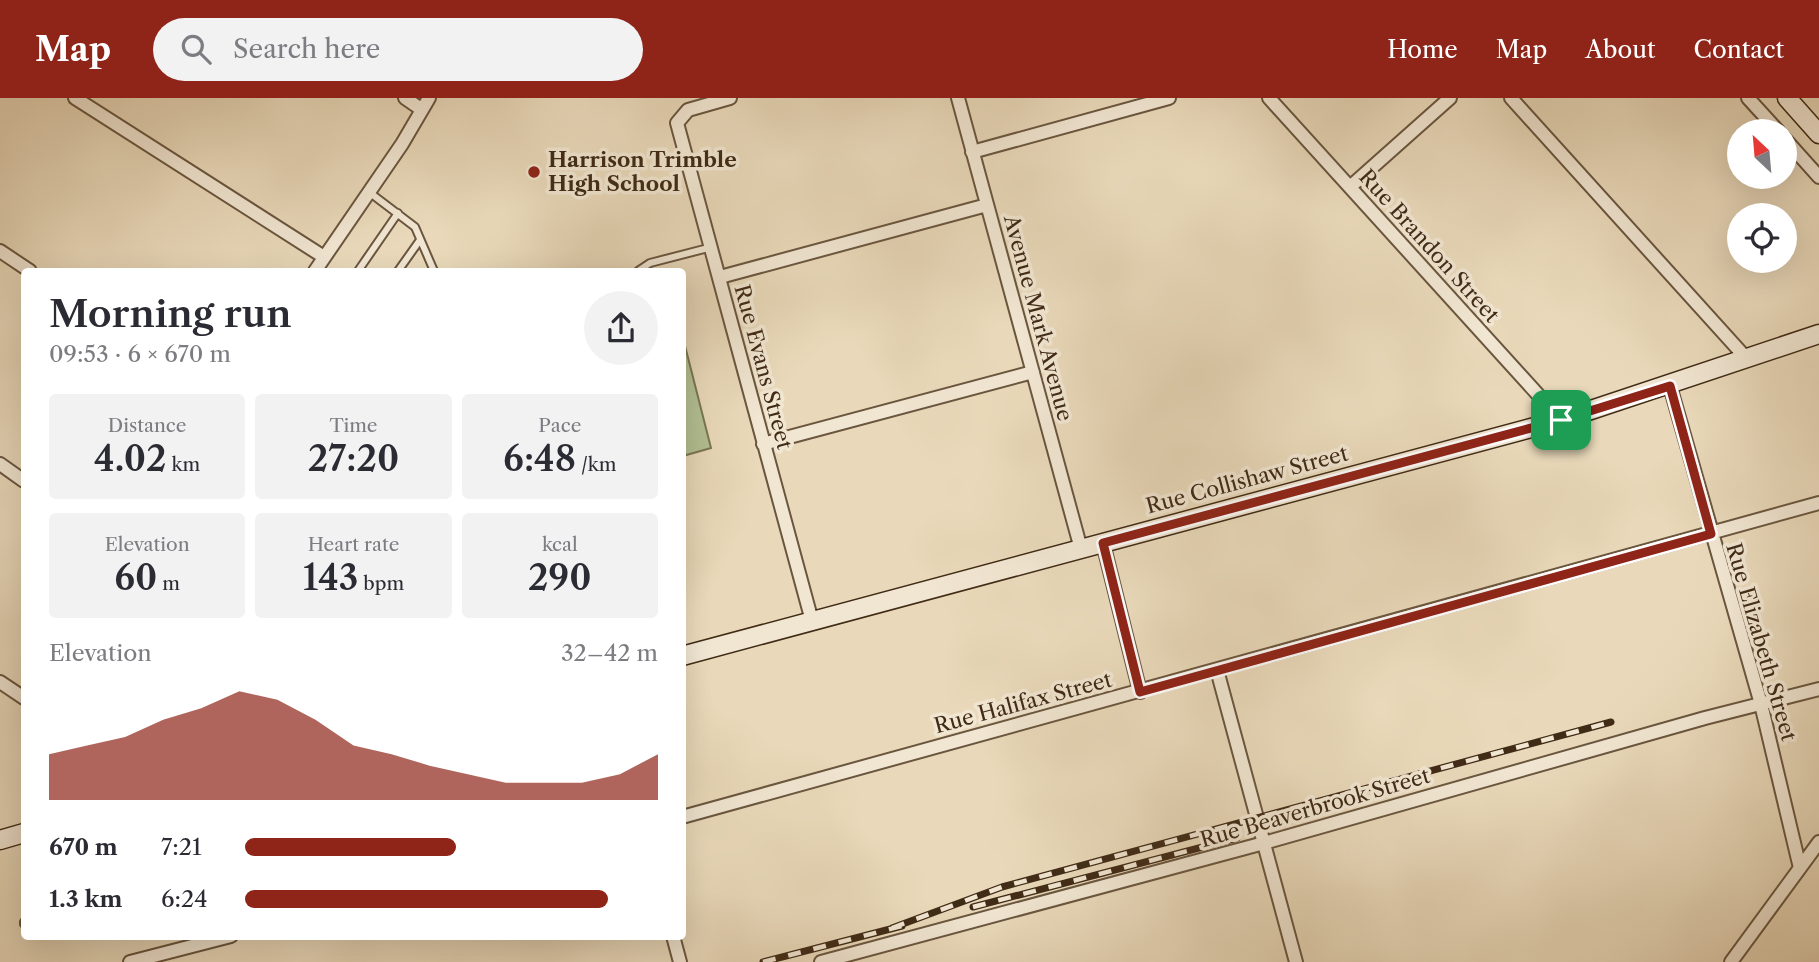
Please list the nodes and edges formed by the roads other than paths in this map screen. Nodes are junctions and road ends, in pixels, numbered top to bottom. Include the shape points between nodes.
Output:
1 (75, 98) edge
2 (405, 98) edge
3 (730, 98) edge
4 (958, 98) edge
5 (1169, 98) edge
6 (1269, 98) edge
7 (1450, 98) edge
8 (1511, 98) edge
9 (1748, 98) edge
10 (1787, 98) edge
11 (425, 104) edge
12 (1767, 119) edge
13 (1819, 134) edge
14 (972, 152) junction
15 (1797, 152) edge
16 (1819, 177) edge
17 (1350, 187) junction
18 (369, 191) junction
19 (987, 205) junction
20 (398, 213) junction
21 (420, 240) junction
22 (712, 247) junction
23 (0, 251) edge
24 (324, 257) junction
25 (26, 268) edge
26 (317, 268) edge
27 (360, 268) edge
28 (400, 268) edge
29 (430, 268) edge
30 (642, 268) edge
31 (720, 277) junction
32 (1819, 334) edge
33 (1747, 359) junction
34 (1033, 372) junction
35 (1670, 386) junction
36 (1561, 420) junction
37 (763, 444) junction
38 (0, 464) edge
39 (21, 479) edge
40 (1819, 503) edge
41 (1711, 534) junction
42 (1103, 543) junction
43 (1081, 549) junction
44 (812, 621) junction
45 (686, 655) edge
46 (1217, 670) junction
47 (0, 682) edge
48 (1819, 689) edge
49 (1140, 692) junction
50 (21, 696) edge
51 (1761, 704) junction
52 (686, 816) edge
53 (21, 834) edge
54 (0, 840) edge
55 (1819, 842) edge
56 (1264, 843) junction
57 (1800, 868) junction
58 (215, 940) edge
59 (674, 940) edge
60 (130, 962) edge
61 (680, 962) edge
62 (821, 962) edge
63 (1296, 962) edge
64 (1731, 962) edge

1 - 24 street
2 - 11 street
3 - 22 street, Rue Evans Street via 688,110 677,123
4 - 14 street, Avenue Mark Avenue
5 - 14 street
6 - 17 street, Rue Brandon Street
7 - 17 street
8 - 33 street
9 - 12 street
10 - 13 street
11 - 18 street
14 - 19 street, Avenue Mark Avenue
15 - 16 street
17 - 36 street, Rue Brandon Street
18 - 20 lane
18 - 24 street
19 - 31 street
19 - 34 street, Avenue Mark Avenue
20 - 21 lane via 415,227
20 - 27 lane
21 - 28 lane
21 - 29 lane
22 - 30 lane
22 - 31 street, Rue Evans Street
23 - 25 street
24 - 26 street
31 - 37 street, Rue Evans Street
32 - 33 street, Rue Collishaw Street
33 - 35 street, Rue Collishaw Street
34 - 37 street
34 - 43 street, Avenue Mark Avenue
35 - 36 street, Rue Collishaw Street
35 - 41 street, Rue Elizabeth Street
36 - 42 street, Rue Collishaw Street
37 - 44 street, Rue Evans Street
38 - 39 street
40 - 41 street, Rue Halifax Street
41 - 46 street, Rue Halifax Street
41 - 51 street, Rue Elizabeth Street
42 - 43 street, Rue Collishaw Street
42 - 49 street
43 - 44 street, Rue Collishaw Street
44 - 45 street, Rue Collishaw Street
46 - 49 street, Rue Halifax Street
46 - 56 street
47 - 50 street
48 - 51 street, Rue Beaverbrook Street
49 - 52 street, Rue Halifax Street
51 - 56 street, Rue Beaverbrook Street
51 - 57 street, Rue Elizabeth Street
53 - 54 street
55 - 57 street
56 - 62 street, Rue Beaverbrook Street
56 - 63 street
57 - 64 street
58 - 60 street
59 - 61 street

